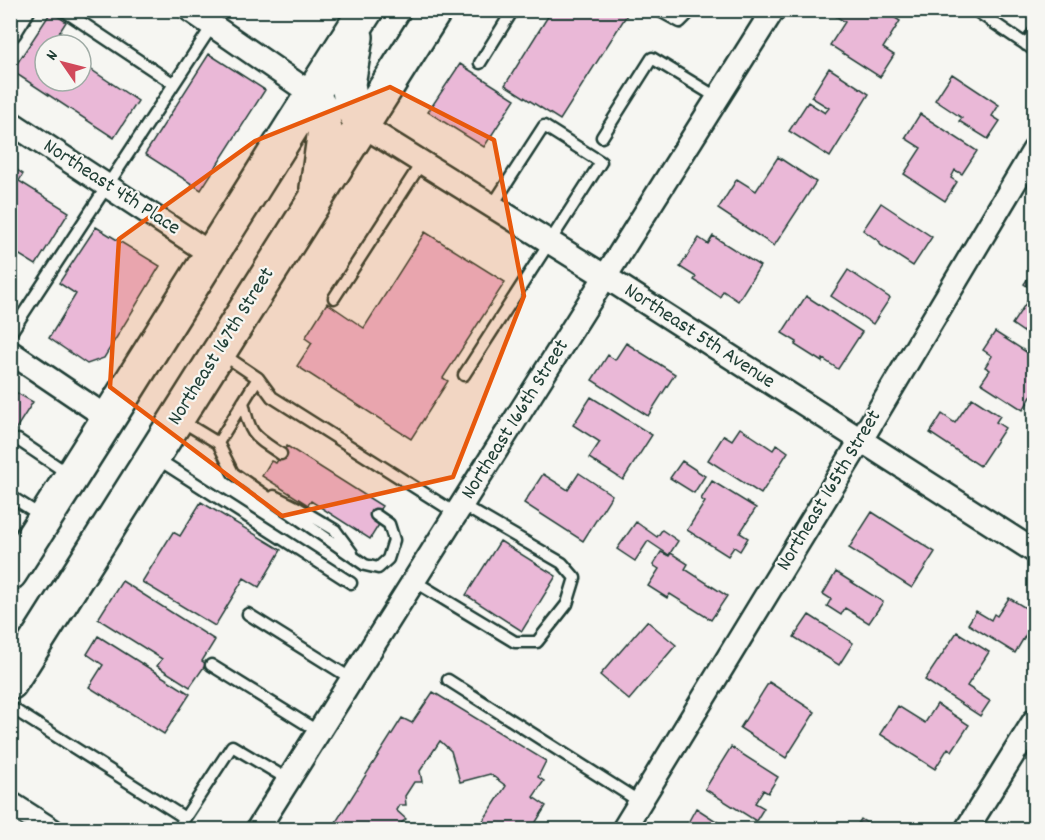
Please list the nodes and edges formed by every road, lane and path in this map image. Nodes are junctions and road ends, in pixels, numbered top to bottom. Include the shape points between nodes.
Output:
1 (23, 10) edge
2 (63, 10) edge
3 (189, 10) edge
4 (435, 10) edge
5 (513, 10) edge
6 (658, 10) edge
7 (773, 10) edge
8 (975, 10) edge
9 (686, 12) edge
10 (362, 15) edge
11 (212, 26) junction
12 (10, 31) edge
13 (1035, 32) edge
14 (1030, 47) edge
15 (480, 63) dead end
16 (174, 84) junction
17 (313, 95) junction
18 (718, 98) junction
19 (10, 122) edge
20 (362, 125) junction
21 (602, 137) dead end
22 (1035, 150) edge
23 (422, 162) junction
24 (107, 186) junction
25 (315, 199) junction
26 (492, 206) junction
27 (549, 242) junction
28 (211, 254) junction
29 (606, 278) junction
30 (334, 298) dead end
31 (10, 334) edge
32 (10, 352) edge
33 (219, 352) junction
34 (464, 375) dead end
35 (258, 378) junction
36 (243, 402) junction
37 (177, 418) junction
38 (110, 419) junction
39 (18, 440) dead end
40 (861, 440) junction
41 (218, 443) junction
42 (281, 454) dead end
43 (153, 456) junction
44 (73, 477) junction
45 (10, 496) edge
46 (459, 510) junction
47 (376, 515) dead end
48 (46, 519) junction
49 (1035, 551) edge
50 (13, 564) edge
51 (414, 581) junction
52 (351, 583) dead end
53 (248, 614) dead end
54 (211, 665) dead end
55 (352, 679) junction
56 (448, 680) dead end
57 (10, 683) edge
58 (10, 707) edge
59 (1035, 721) edge
60 (319, 732) junction
61 (289, 780) junction
62 (639, 802) junction
63 (10, 803) edge
64 (185, 818) junction
65 (52, 830) edge
66 (177, 830) edge
67 (257, 830) edge
68 (623, 830) edge
69 (966, 830) edge

1 - 12 street
2 - 16 lane
3 - 11 street
4 - 20 main road, Northeast 167th Street
5 - 15 lane
6 - 9 lane via 680,22
7 - 18 street, Northeast 166th Street
8 - 14 lane
10 - 17 main road
10 - 20 main road via 348,84 352,108
11 - 16 lane
11 - 17 street
13 - 14 lane
16 - 24 lane
17 - 25 main road via 324,129
17 - 28 main road
18 - 21 lane via 652,58
18 - 29 street, Northeast 166th Street
19 - 24 street, Northeast 4th Place
20 - 23 street, Northeast 5th Avenue
20 - 25 main road, Northeast 167th Street
22 - 40 street, Northeast 165th Street
23 - 26 street, Northeast 5th Avenue
23 - 30 lane
24 - 28 street, Northeast 4th Place
24 - 31 lane
25 - 33 main road, Northeast 167th Street
26 - 27 street, Northeast 5th Avenue
26 - 27 lane via 544,126 601,162
27 - 29 street, Northeast 5th Avenue
27 - 34 lane
28 - 38 main road
29 - 40 street, Northeast 5th Avenue
29 - 46 street, Northeast 166th Street
32 - 38 street
33 - 35 lane
33 - 37 main road, Northeast 167th Street
35 - 36 lane
35 - 46 lane via 272,396 418,489
36 - 41 lane
36 - 42 lane via 247,424 255,436
37 - 41 lane
37 - 43 main road, Northeast 167th Street
38 - 44 main road
39 - 44 lane
40 - 49 street, Northeast 5th Avenue
40 - 62 street, Northeast 165th Street
41 - 47 lane via 233,473 365,565 378,567 388,559 394,540 389,524
43 - 52 lane
43 - 57 main road, Northeast 167th Street
44 - 48 main road
45 - 48 lane
46 - 51 street, Northeast 166th Street
46 - 51 lane via 562,563 575,578 567,604 537,642 515,642
48 - 50 main road
51 - 55 street, Northeast 166th Street
53 - 55 lane
54 - 60 lane
55 - 60 street, Northeast 166th Street
56 - 62 lane
58 - 64 lane
59 - 69 street
60 - 61 street, Northeast 166th Street
61 - 64 lane via 232,746
61 - 67 street, Northeast 166th Street
62 - 68 street, Northeast 165th Street
63 - 65 street
64 - 66 lane

